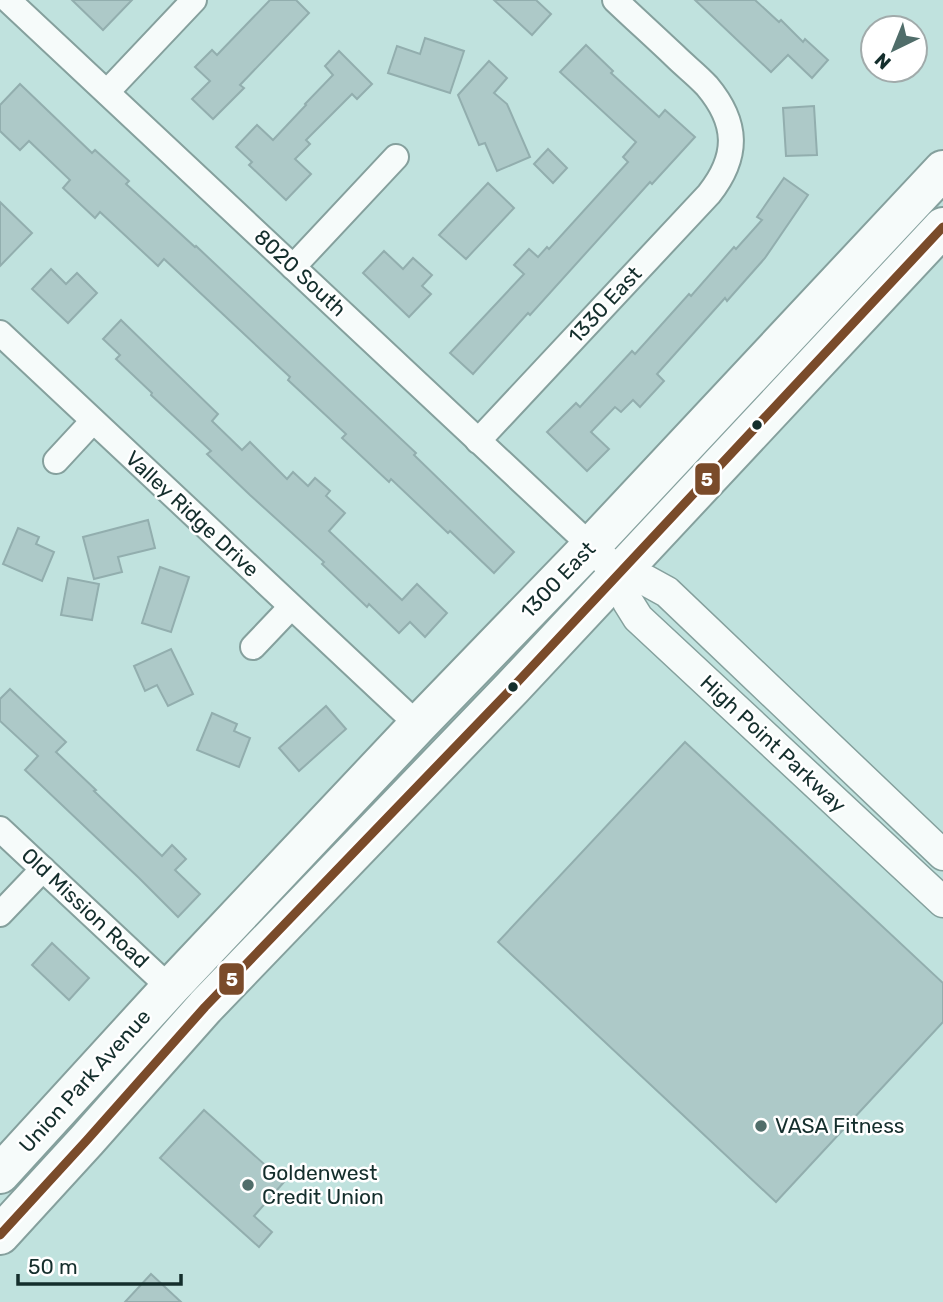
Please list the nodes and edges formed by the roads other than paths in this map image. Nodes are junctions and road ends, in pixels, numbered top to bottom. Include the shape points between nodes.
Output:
1 (8, 0) edge
2 (194, 0) edge
3 (615, 0) edge
4 (107, 92) junction
5 (396, 157) dead end
6 (943, 170) edge
7 (943, 227) edge
8 (293, 267) junction
9 (0, 333) edge
10 (93, 421) junction
11 (478, 441) junction
12 (56, 461) dead end
13 (591, 546) junction
14 (619, 575) junction
15 (291, 607) junction
16 (253, 646) dead end
17 (418, 725) junction
18 (0, 829) edge
19 (943, 855) edge
20 (43, 869) junction
21 (943, 902) edge
22 (0, 914) edge
23 (170, 988) junction
24 (205, 1007) joint
25 (0, 1174) edge
26 (0, 1235) edge

1 - 4 street, 8020 South
2 - 4 street
3 - 11 street, 1330 East via 706,85 729,125 732,147 709,194
4 - 8 street, 8020 South
5 - 8 street
6 - 13 main road, 1300 East
7 - 14 main road, 1300 East
8 - 11 street, 8020 South
9 - 10 street, Valley Ridge Drive
10 - 12 street
10 - 15 street, Valley Ridge Drive
11 - 13 street, 8020 South
13 - 14 street, High Point Parkway
13 - 17 main road, 1300 East
14 - 19 street, High Point Parkway via 647,581 667,592
14 - 21 street, High Point Parkway via 638,618
14 - 24 main road, 1300 East
15 - 16 street
15 - 17 street, Valley Ridge Drive
17 - 23 main road, 1300 East
18 - 20 street, Old Mission Road
20 - 22 street
20 - 23 street, Old Mission Road
23 - 25 main road, Union Park Avenue
24 - 26 main road, Union Park Avenue

